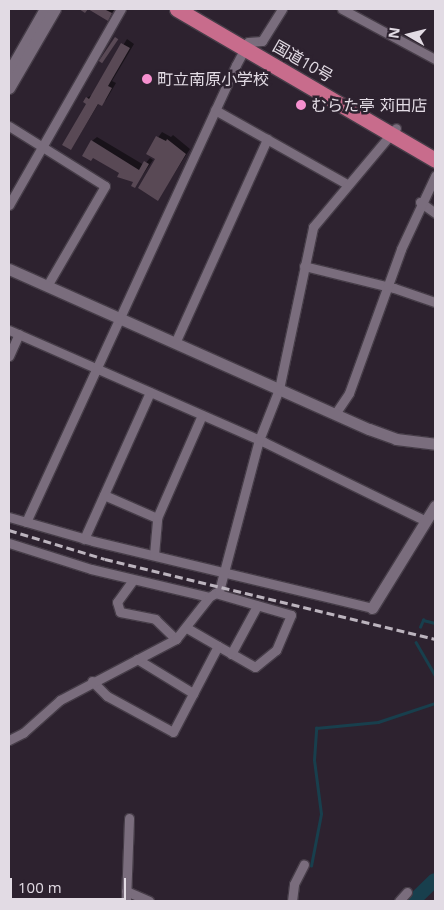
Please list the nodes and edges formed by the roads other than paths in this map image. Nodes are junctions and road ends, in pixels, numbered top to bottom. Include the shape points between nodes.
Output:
1 (45, 9) edge
2 (55, 9) edge
3 (121, 9) edge
4 (177, 9) edge
5 (193, 9) edge
6 (282, 9) edge
7 (342, 9) edge
8 (246, 45) junction
9 (435, 59) edge
10 (9, 72) edge
11 (9, 88) edge
12 (215, 110) junction
13 (9, 126) edge
14 (393, 131) junction
15 (267, 139) junction
16 (43, 146) junction
17 (435, 151) edge
18 (435, 160) edge
19 (435, 176) edge
20 (347, 184) junction
21 (420, 202) junction
22 (9, 205) edge
23 (435, 213) edge
24 (304, 266) junction
25 (9, 269) edge
26 (47, 286) junction
27 (388, 289) junction
28 (435, 302) edge
29 (118, 317) junction
30 (9, 330) edge
31 (18, 334) junction
32 (175, 343) junction
33 (9, 356) edge
34 (95, 368) junction
35 (278, 389) junction
36 (150, 392) junction
37 (335, 414) junction
38 (202, 415) junction
39 (259, 440) junction
40 (435, 444) edge
41 (104, 495) junction
42 (435, 506) edge
43 (9, 517) edge
44 (157, 518) junction
45 (426, 521) junction
46 (26, 522) junction
47 (84, 539) junction
48 (9, 543) edge
49 (154, 555) junction
50 (226, 572) junction
51 (133, 580) junction
52 (212, 595) junction
53 (257, 606) junction
54 (372, 608) joint
55 (187, 628) junction
56 (176, 639) junction
57 (218, 646) junction
58 (231, 654) junction
59 (137, 660) junction
60 (92, 681) junction
61 (193, 693) junction
62 (9, 740) edge
63 (130, 818) dead end
64 (304, 864) dead end
65 (126, 891) junction
66 (407, 892) dead end
67 (126, 901) edge
68 (148, 901) edge
69 (292, 901) edge
70 (399, 901) edge

1 - 10 street
2 - 11 street
3 - 16 street
4 - 8 highway, 国道10号
5 - 8 highway, 国道10号
6 - 8 street via 262,41
7 - 9 street
8 - 12 street
8 - 14 highway, 国道10号
12 - 15 street
12 - 29 street
13 - 16 street
14 - 17 highway, 国道10号
14 - 18 highway, 国道10号
14 - 20 street
15 - 20 street
15 - 32 street
16 - 22 street
16 - 26 street via 105,186
19 - 21 street
20 - 24 street via 313,227
21 - 23 street
21 - 27 street
24 - 27 street
24 - 35 street
25 - 26 street
26 - 29 street
27 - 28 street
27 - 37 street via 349,392
29 - 32 street
29 - 34 street
30 - 31 street
31 - 33 street
31 - 34 street
32 - 35 street
34 - 36 street
34 - 46 street
35 - 37 street
35 - 39 street
36 - 38 street
36 - 41 street
37 - 40 street via 396,439
38 - 39 street
38 - 44 street
39 - 45 street
39 - 50 street
41 - 44 street
41 - 47 street
42 - 45 street
43 - 46 street
44 - 49 street
45 - 54 street
46 - 47 street
47 - 49 street
48 - 51 street
49 - 50 street
50 - 52 street via 219,590
50 - 54 street
51 - 52 street
51 - 56 street via 117,602 120,612 155,619
52 - 53 street
52 - 55 street
53 - 58 street
53 - 58 street via 291,615 276,650 254,667
55 - 56 street
55 - 57 street
56 - 59 street
57 - 58 street
57 - 61 street
59 - 60 street
59 - 61 street
60 - 61 street via 107,696 173,732
60 - 62 street via 60,700 23,733
63 - 65 street
64 - 69 street via 294,884
65 - 67 street
65 - 68 street
66 - 70 street

